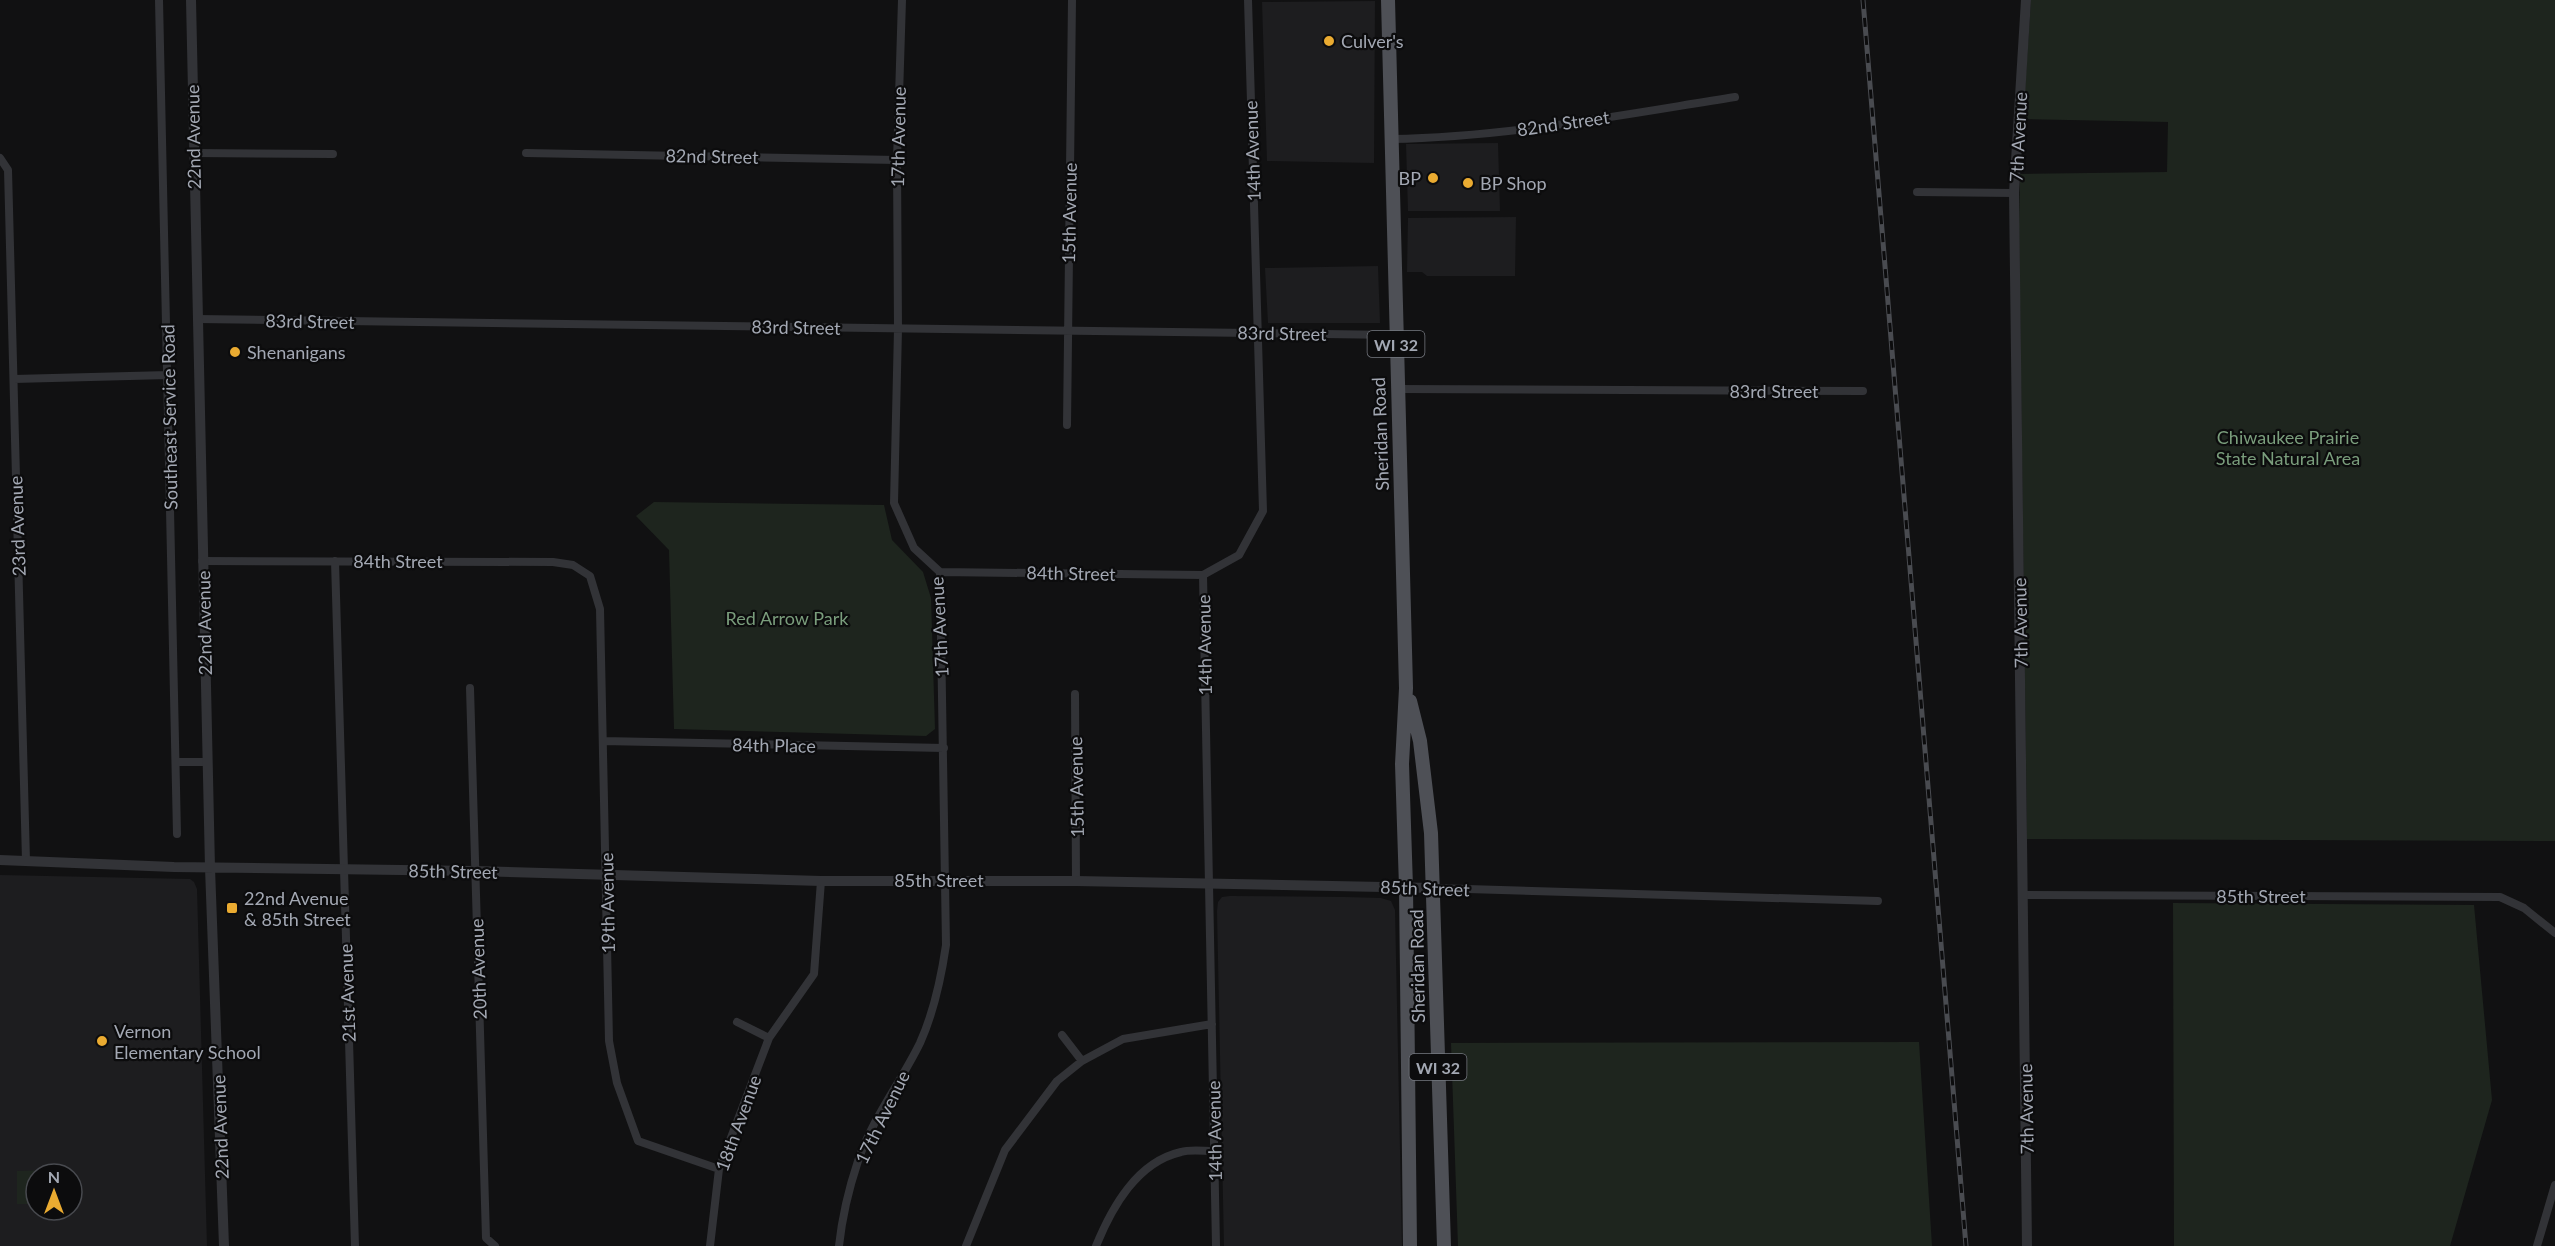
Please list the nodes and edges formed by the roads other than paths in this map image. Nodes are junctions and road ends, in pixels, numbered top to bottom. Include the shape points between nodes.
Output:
1 (159, 0) edge
2 (191, 0) edge
3 (902, 0) edge
4 (1072, 0) edge
5 (1248, 0) edge
6 (1389, 0) edge
7 (2026, 0) edge
8 (1735, 97) dead end
9 (1391, 139) junction
10 (194, 153) junction
11 (526, 153) dead end
12 (333, 154) dead end
13 (0, 158) edge
14 (897, 160) junction
15 (1917, 192) dead end
16 (2014, 193) junction
17 (197, 319) junction
18 (898, 328) junction
19 (1068, 331) junction
20 (1257, 333) junction
21 (1396, 335) junction
22 (168, 375) junction
23 (14, 379) junction
24 (1397, 389) junction
25 (1863, 391) dead end
26 (1067, 425) dead end
27 (202, 561) junction
28 (335, 561) junction
29 (939, 572) junction
30 (1203, 575) junction
31 (590, 576) joint
32 (470, 688) dead end
33 (1406, 688) junction
34 (1075, 694) dead end
35 (603, 741) junction
36 (944, 748) junction
37 (176, 762) junction
38 (207, 762) junction
39 (177, 834) dead end
40 (0, 860) edge
41 (26, 861) junction
42 (210, 868) junction
43 (343, 869) junction
44 (475, 871) junction
45 (607, 875) junction
46 (945, 880) junction
47 (821, 881) junction
48 (1076, 881) junction
49 (1209, 883) junction
50 (1406, 887) junction
51 (1434, 888) junction
52 (2023, 895) junction
53 (1878, 901) dead end
54 (2555, 933) edge
55 (737, 1022) dead end
56 (1212, 1024) junction
57 (1062, 1035) dead end
58 (769, 1038) junction
59 (1082, 1061) junction
60 (1214, 1151) junction
61 (719, 1168) junction
62 (2555, 1185) edge
63 (2553, 1203) edge
64 (224, 1246) edge
65 (355, 1246) edge
66 (495, 1246) edge
67 (710, 1246) edge
68 (840, 1246) edge
69 (966, 1246) edge
70 (1096, 1246) edge
71 (1216, 1246) edge
72 (1410, 1246) edge
73 (1444, 1246) edge
74 (2027, 1246) edge
75 (2536, 1246) edge

1 - 22 street, Southeast Service Road
2 - 10 street, 22nd Avenue
3 - 14 street, 17th Avenue
4 - 19 street, 15th Avenue
5 - 20 street, 14th Avenue
6 - 9 main road, Sheridan Road / WI 32
7 - 16 street, 7th Avenue
8 - 9 street, 82nd Street via 1524,130
9 - 21 main road, Sheridan Road / WI 32
10 - 12 street
10 - 17 street, 22nd Avenue
11 - 14 street, 82nd Street
13 - 23 street, 23rd Avenue via 8,170
14 - 18 street, 17th Avenue
15 - 16 street
16 - 52 street, 7th Avenue
17 - 18 street, 83rd Street
17 - 27 street, 22nd Avenue
18 - 19 street, 83rd Street
18 - 29 street, 17th Avenue via 894,503 914,548
19 - 20 street, 83rd Street
19 - 26 street, 15th Avenue
20 - 21 street, 83rd Street
20 - 30 street, 14th Avenue via 1263,511 1239,555
21 - 24 main road, Sheridan Road / WI 32
22 - 23 street
22 - 37 street, Southeast Service Road
23 - 41 street, 23rd Avenue
24 - 25 street, 83rd Street
24 - 33 main road, Sheridan Road / WI 32
27 - 28 street, 84th Street
27 - 38 street, 22nd Avenue
28 - 31 street, 84th Street via 553,562 573,565
28 - 43 street, 21st Avenue
29 - 30 street, 84th Street
29 - 36 street, 17th Avenue
30 - 49 street, 14th Avenue
31 - 35 street, 19th Avenue via 600,609
32 - 44 street, 20th Avenue
33 - 50 main road, Sheridan Road / WI 32 via 1402,764
33 - 51 main road, Sheridan Road / WI 32 via 1420,741
34 - 48 street, 15th Avenue
35 - 36 street, 84th Place
35 - 45 street, 19th Avenue
36 - 46 street, 17th Avenue
37 - 38 street
37 - 39 street, Southeast Service Road
38 - 42 street, 22nd Avenue
40 - 41 street, 85th Street
41 - 42 street, 85th Street
42 - 43 street, 85th Street
42 - 64 street, 22nd Avenue
43 - 44 street, 85th Street
43 - 65 street, 21st Avenue
44 - 45 street, 85th Street
44 - 66 street, 20th Avenue via 486,1238
45 - 47 street, 85th Street
45 - 61 street, 19th Avenue via 609,1041 617,1083 638,1141
46 - 47 street, 85th Street
46 - 48 street, 85th Street
46 - 68 street, 17th Avenue via 946,945 940,987 920,1042 858,1160
47 - 58 street, 18th Avenue via 814,974
48 - 49 street, 85th Street
49 - 50 street, 85th Street
49 - 56 street, 14th Avenue
50 - 51 street, 85th Street
50 - 72 main road, Sheridan Road / WI 32
51 - 53 street, 85th Street
51 - 73 main road, Sheridan Road / WI 32
52 - 54 street, 85th Street via 2500,897 2524,908
52 - 74 street, 7th Avenue
55 - 58 street
56 - 59 street via 1123,1040
56 - 60 street, 14th Avenue
57 - 59 street
58 - 61 street, 18th Avenue
59 - 69 street via 1057,1081 1005,1150
60 - 70 street via 1181,1152 1146,1168 1109,1214
60 - 71 street, 14th Avenue
61 - 67 street, 18th Avenue
62 - 63 street
63 - 75 street

